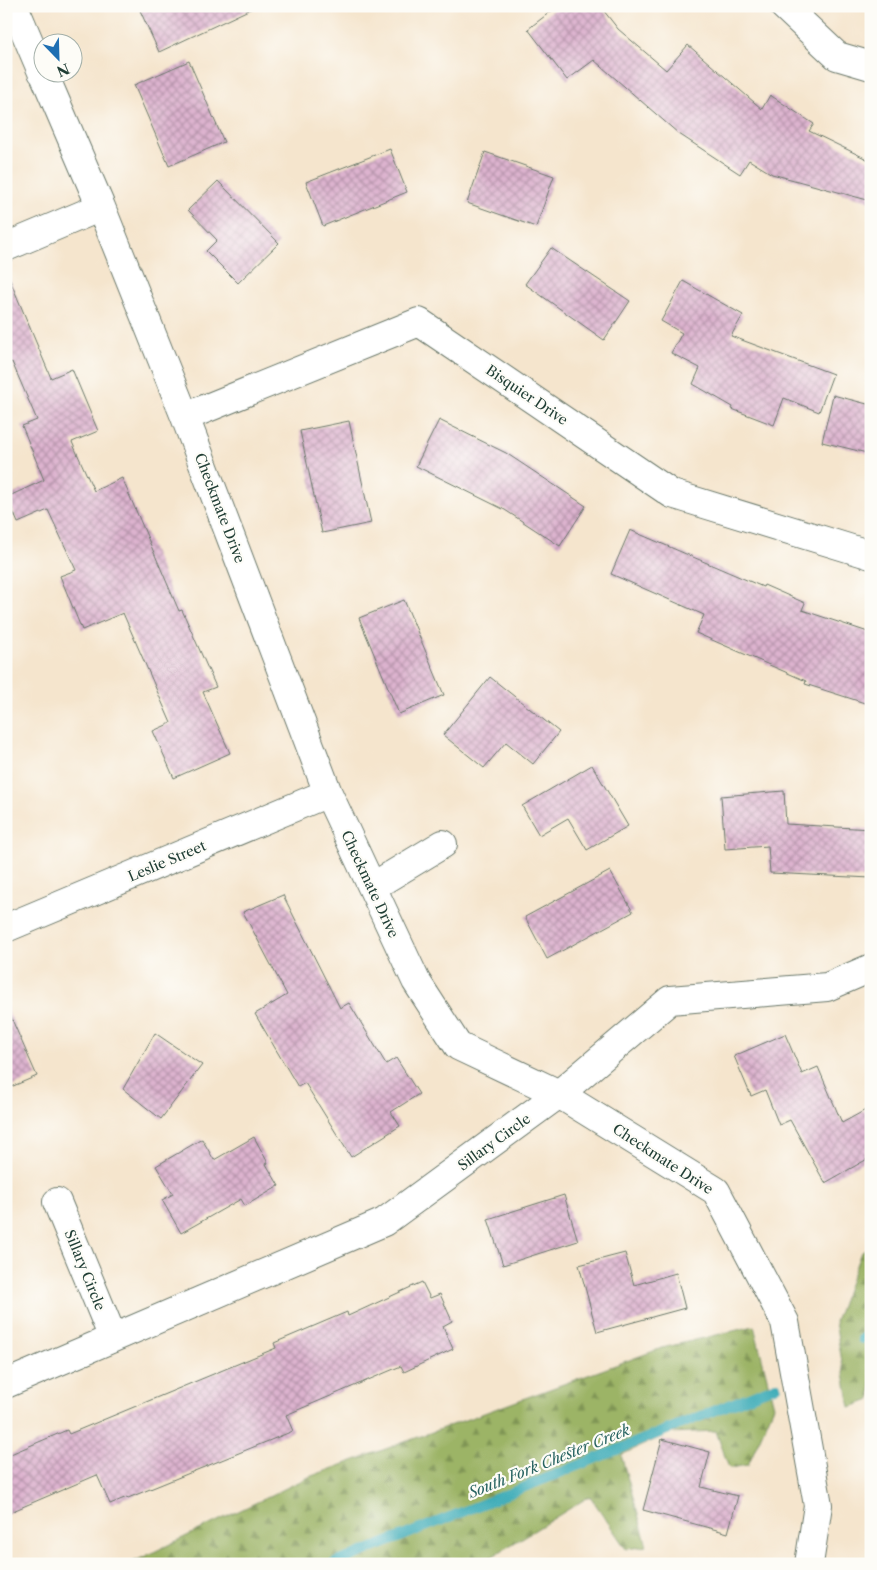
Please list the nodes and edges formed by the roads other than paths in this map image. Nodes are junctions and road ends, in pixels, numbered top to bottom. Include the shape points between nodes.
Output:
1 (14, 6) edge
2 (784, 6) edge
3 (32, 47) edge
4 (871, 66) edge
5 (47, 82) edge
6 (102, 208) junction
7 (6, 247) edge
8 (185, 417) junction
9 (871, 555) edge
10 (328, 793) junction
11 (443, 844) dead end
12 (372, 887) junction
13 (6, 928) edge
14 (871, 968) edge
15 (559, 1094) junction
16 (56, 1202) dead end
17 (113, 1338) junction
18 (6, 1384) edge
19 (808, 1564) edge

1 - 3 street, Checkmate Drive
2 - 4 street via 837,56
5 - 6 street, Checkmate Drive
6 - 7 street
6 - 8 street, Checkmate Drive
8 - 9 street, Bisquier Drive via 419,322 672,494
8 - 10 street, Checkmate Drive
10 - 12 street, Checkmate Drive
10 - 13 street, Leslie Street
11 - 12 street
12 - 15 street, Checkmate Drive via 416,981 458,1046
14 - 15 street, Sillary Circle via 827,987 670,1000
15 - 17 street, Sillary Circle via 384,1222
15 - 19 street, Checkmate Drive via 716,1191 721,1200 785,1322 818,1505
16 - 17 street, Sillary Circle
17 - 18 street, Sillary Circle

